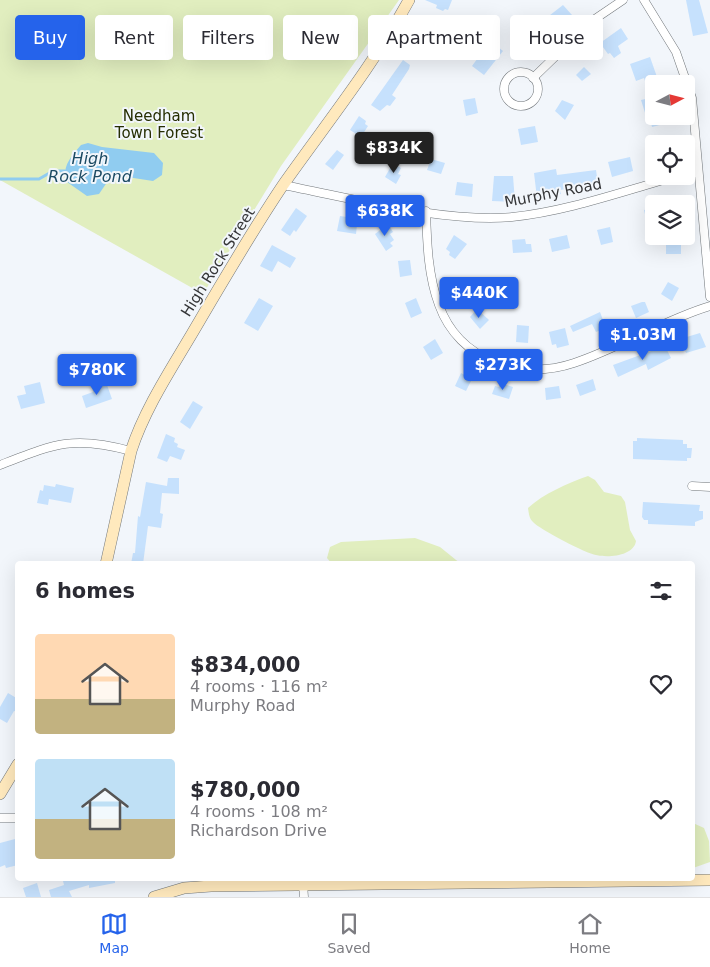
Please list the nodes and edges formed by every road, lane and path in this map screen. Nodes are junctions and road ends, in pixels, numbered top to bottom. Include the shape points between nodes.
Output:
1 (409, 0) edge
2 (623, 0) edge
3 (644, 0) edge
4 (532, 78) junction
5 (698, 172) junction
6 (695, 173) edge
7 (283, 185) junction
8 (648, 185) edge
9 (426, 212) junction
10 (710, 297) edge
11 (710, 306) edge
12 (131, 451) junction
13 (0, 464) edge
14 (692, 486) dead end
15 (710, 487) edge
16 (107, 561) edge
17 (15, 769) edge
18 (0, 794) edge
19 (0, 818) edge
20 (15, 818) edge
21 (695, 880) edge
22 (710, 880) edge
23 (545, 881) edge
24 (380, 882) edge
25 (304, 884) junction
26 (154, 897) edge
27 (304, 897) edge

1 - 7 street, High Rock Street via 391,34 346,101
2 - 4 street via 592,21
3 - 5 street via 670,40 685,74 694,112
4 - 4 street via 522,73 509,78 504,91 509,101 522,106 533,101 538,88
5 - 6 street
5 - 10 street
7 - 9 street, Murphy Road
7 - 12 street, High Rock Street via 184,346 137,433
8 - 9 street, Murphy Road via 587,203 531,214 489,217
9 - 11 street via 431,274 441,310 471,350 498,364 531,371 572,364
12 - 13 street via 81,441 58,444
12 - 16 street, High Rock Street
14 - 15 street
17 - 18 street
19 - 20 street
21 - 22 street
23 - 24 street
24 - 25 street
25 - 26 street via 192,887
25 - 27 street

